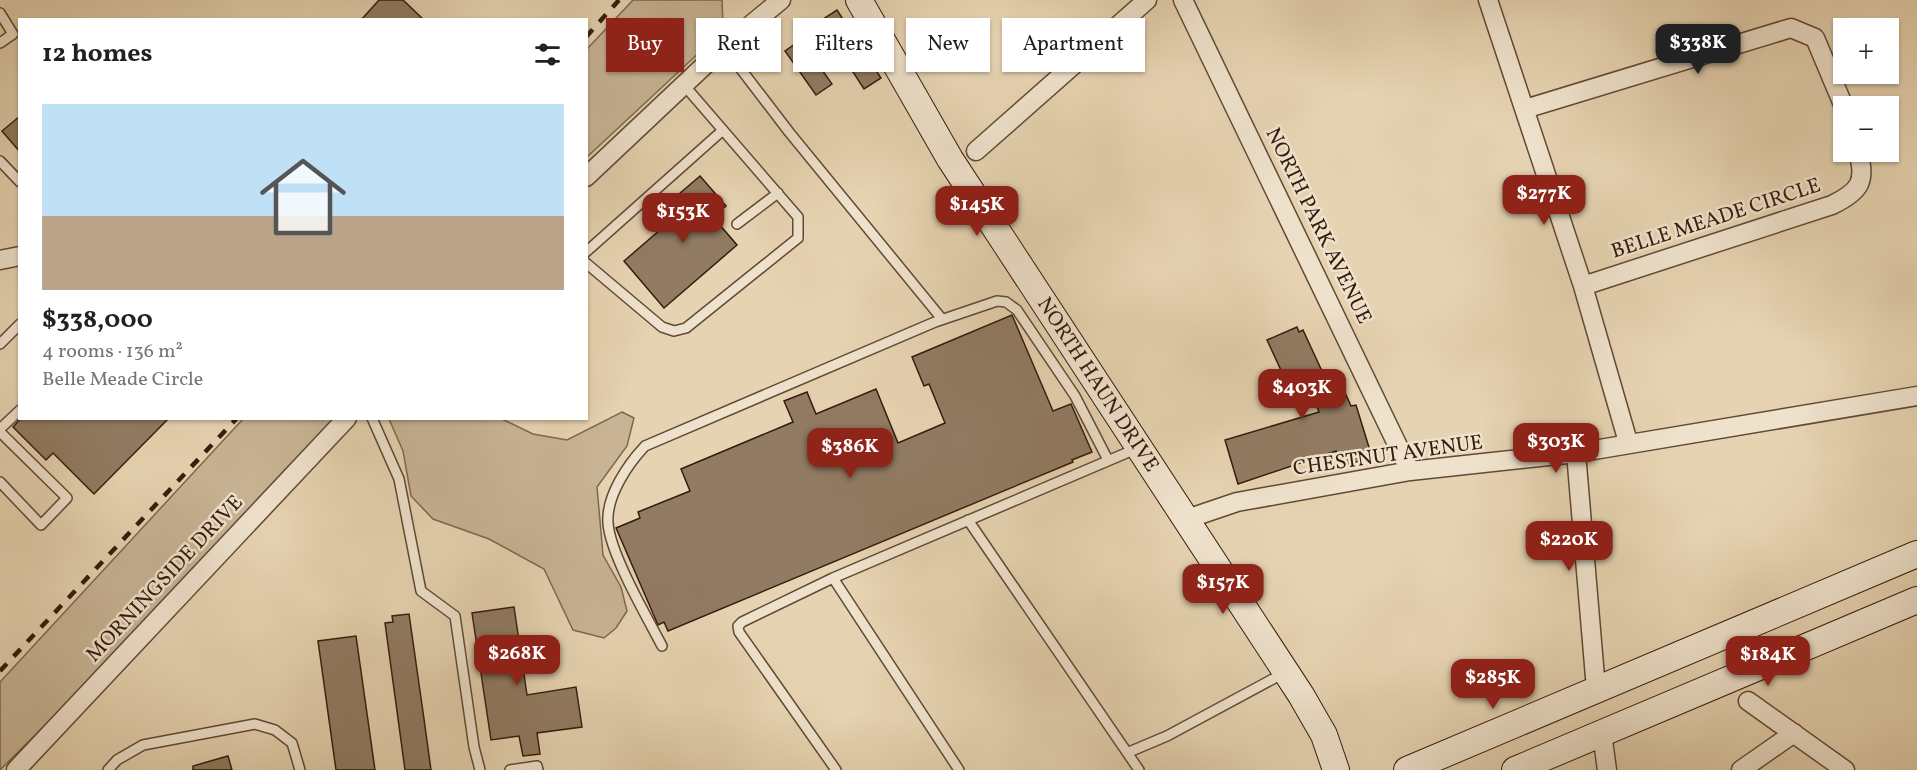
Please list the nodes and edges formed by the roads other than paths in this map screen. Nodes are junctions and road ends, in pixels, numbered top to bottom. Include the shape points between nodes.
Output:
1 (781, 0) edge
2 (859, 0) edge
3 (1147, 0) edge
4 (1183, 0) edge
5 (1488, 0) edge
6 (0, 13) edge
7 (759, 18) edge
8 (0, 43) edge
9 (698, 72) edge
10 (743, 72) edge
11 (684, 85) junction
12 (1839, 96) edge
13 (1525, 109) junction
14 (723, 130) junction
15 (976, 151) dead end
16 (0, 161) edge
17 (1860, 162) edge
18 (8, 171) junction
19 (588, 175) edge
20 (0, 177) edge
21 (18, 180) edge
22 (778, 193) junction
23 (737, 224) dead end
24 (588, 250) edge
25 (18, 256) edge
26 (0, 260) edge
27 (588, 265) edge
28 (1583, 286) junction
29 (942, 319) junction
30 (18, 326) edge
31 (0, 344) edge
32 (1917, 396) edge
33 (18, 412) edge
34 (345, 420) edge
35 (373, 420) edge
36 (0, 431) edge
37 (1628, 442) junction
38 (1140, 447) junction
39 (1576, 453) junction
40 (1108, 460) junction
41 (1410, 471) junction
42 (0, 482) edge
43 (1187, 519) junction
44 (968, 520) junction
45 (1917, 554) edge
46 (833, 578) junction
47 (1917, 600) edge
48 (662, 646) dead end
49 (1286, 672) junction
50 (1596, 689) junction
51 (1748, 701) dead end
52 (1602, 733) junction
53 (1794, 733) junction
54 (1129, 752) junction
55 (16, 770) edge
56 (108, 770) edge
57 (300, 770) edge
58 (480, 770) edge
59 (510, 770) edge
60 (538, 770) edge
61 (836, 770) edge
62 (959, 770) edge
63 (1139, 770) edge
64 (1336, 770) edge
65 (1407, 770) edge
66 (1515, 770) edge
67 (1607, 770) edge
68 (1741, 770) edge
69 (1845, 770) edge

1 - 7 street
2 - 38 main road, NORTH HAUN DRIVE via 950,159
3 - 15 street
4 - 41 street, NORTH PARK AVENUE
5 - 13 street
6 - 8 lane via 13,34
9 - 11 street
10 - 29 lane
11 - 14 lane
11 - 19 street
12 - 13 street via 1815,38 1791,28
13 - 28 street
14 - 22 lane
14 - 24 lane
16 - 18 lane
17 - 28 street, BELLE MEADE CIRCLE via 1862,177 1858,189 1840,202
18 - 20 lane
18 - 21 lane
22 - 23 lane
22 - 27 lane via 798,217 798,238 686,328 674,331 662,327
25 - 26 street
28 - 37 street
29 - 40 lane via 998,301 1017,310 1075,396
29 - 48 lane via 645,446 631,462 609,509 608,524 622,568
30 - 31 lane
32 - 37 street, CHESTNUT AVENUE
33 - 36 lane
34 - 55 street, MORNINGSIDE DRIVE
35 - 58 lane via 399,479 421,591 455,616
36 - 42 lane via 67,498 41,525
37 - 39 street, CHESTNUT AVENUE
38 - 40 lane
38 - 43 main road, NORTH HAUN DRIVE
39 - 41 street, CHESTNUT AVENUE
39 - 50 street
40 - 44 lane
41 - 43 street, CHESTNUT AVENUE via 1237,502
43 - 49 main road, NORTH HAUN DRIVE
44 - 46 lane
44 - 54 lane
45 - 50 main road
46 - 61 lane via 738,626
46 - 62 lane
47 - 52 main road
49 - 54 lane
49 - 64 main road, NORTH HAUN DRIVE via 1324,735
50 - 52 main road
50 - 65 main road
51 - 53 street
52 - 66 main road
52 - 67 street
53 - 68 street
53 - 69 street
54 - 63 lane
56 - 57 lane via 143,745 255,724 275,730 292,743
59 - 60 lane via 537,766

